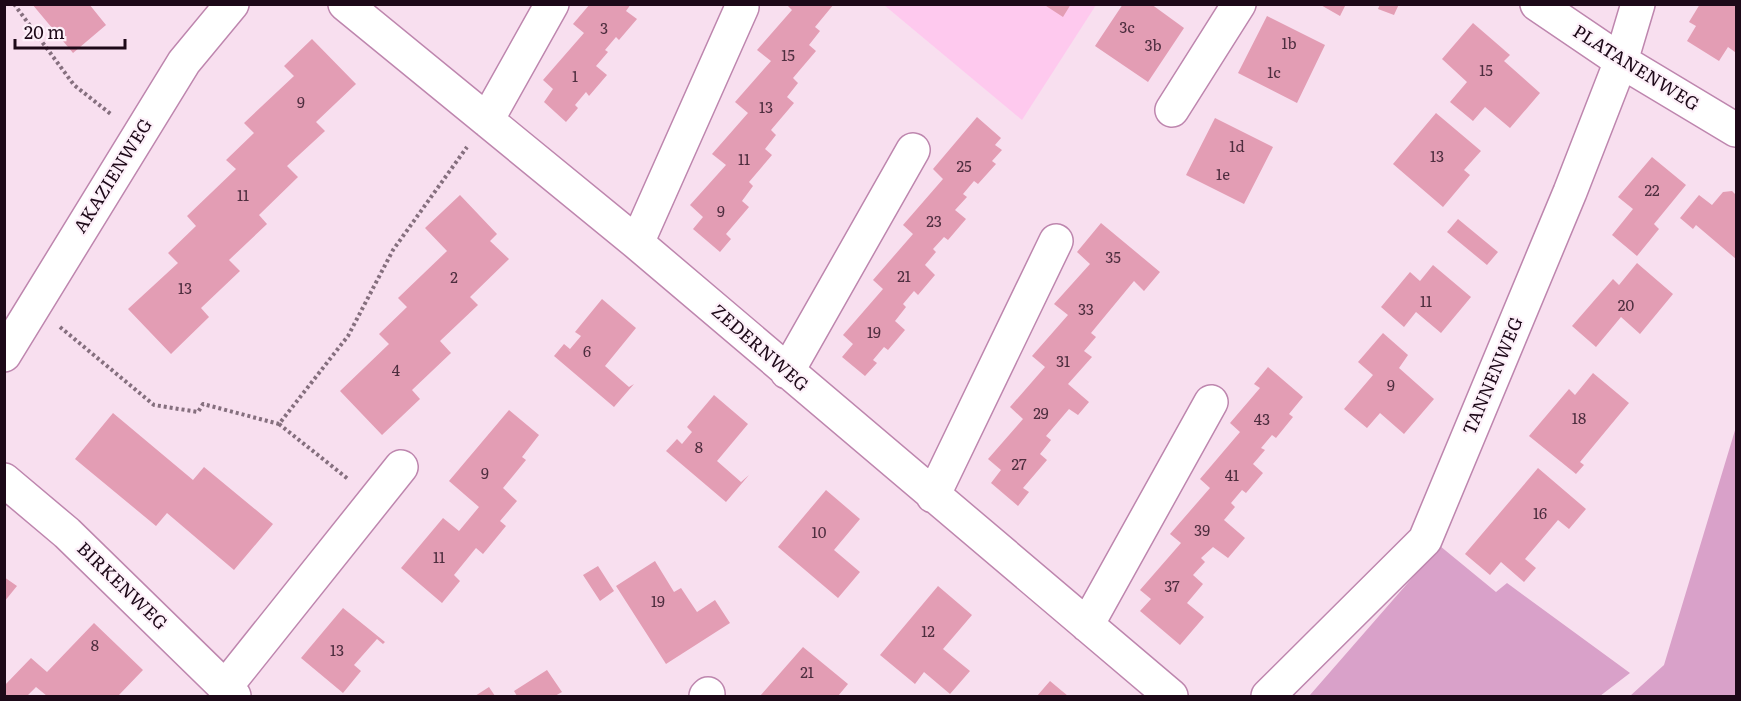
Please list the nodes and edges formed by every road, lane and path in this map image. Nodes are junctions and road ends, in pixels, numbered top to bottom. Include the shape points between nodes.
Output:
1 (14, 4) edge
2 (232, 4) edge
3 (345, 4) edge
4 (552, 4) edge
5 (1239, 4) edge
6 (1537, 4) edge
7 (1638, 4) edge
8 (742, 7) dead end
9 (1621, 61) junction
10 (1172, 110) dead end
11 (487, 120) junction
12 (1737, 130) edge
13 (139, 135) junction
14 (913, 150) dead end
15 (1056, 241) dead end
16 (637, 243) junction
17 (35, 305) junction
18 (4, 355) edge
19 (787, 372) junction
20 (1211, 402) dead end
21 (279, 424) junction
22 (401, 467) dead end
23 (4, 480) edge
24 (933, 496) junction
25 (374, 500) junction
26 (1087, 625) junction
27 (230, 691) edge
28 (1171, 696) edge
29 (1268, 696) edge

1 - 13 path via 74,85
2 - 13 street, AKAZIENWEG via 184,62
3 - 11 street, ZEDERNWEG
4 - 11 street
5 - 10 street
6 - 9 street, PLATANENWEG
7 - 9 street, TANNENWEG
8 - 16 street
9 - 12 street, PLATANENWEG
9 - 29 street, TANNENWEG via 1425,540
11 - 16 street, ZEDERNWEG
11 - 21 path via 393,250 348,336
13 - 17 street, AKAZIENWEG
14 - 19 street
15 - 24 street
16 - 19 street, ZEDERNWEG
17 - 18 street, AKAZIENWEG
17 - 21 path via 154,405 198,412 203,404
19 - 24 street, ZEDERNWEG
20 - 26 street
21 - 25 path
22 - 25 street
23 - 27 street, BIRKENWEG via 67,534
24 - 26 street, ZEDERNWEG
25 - 27 street
26 - 28 street, ZEDERNWEG

